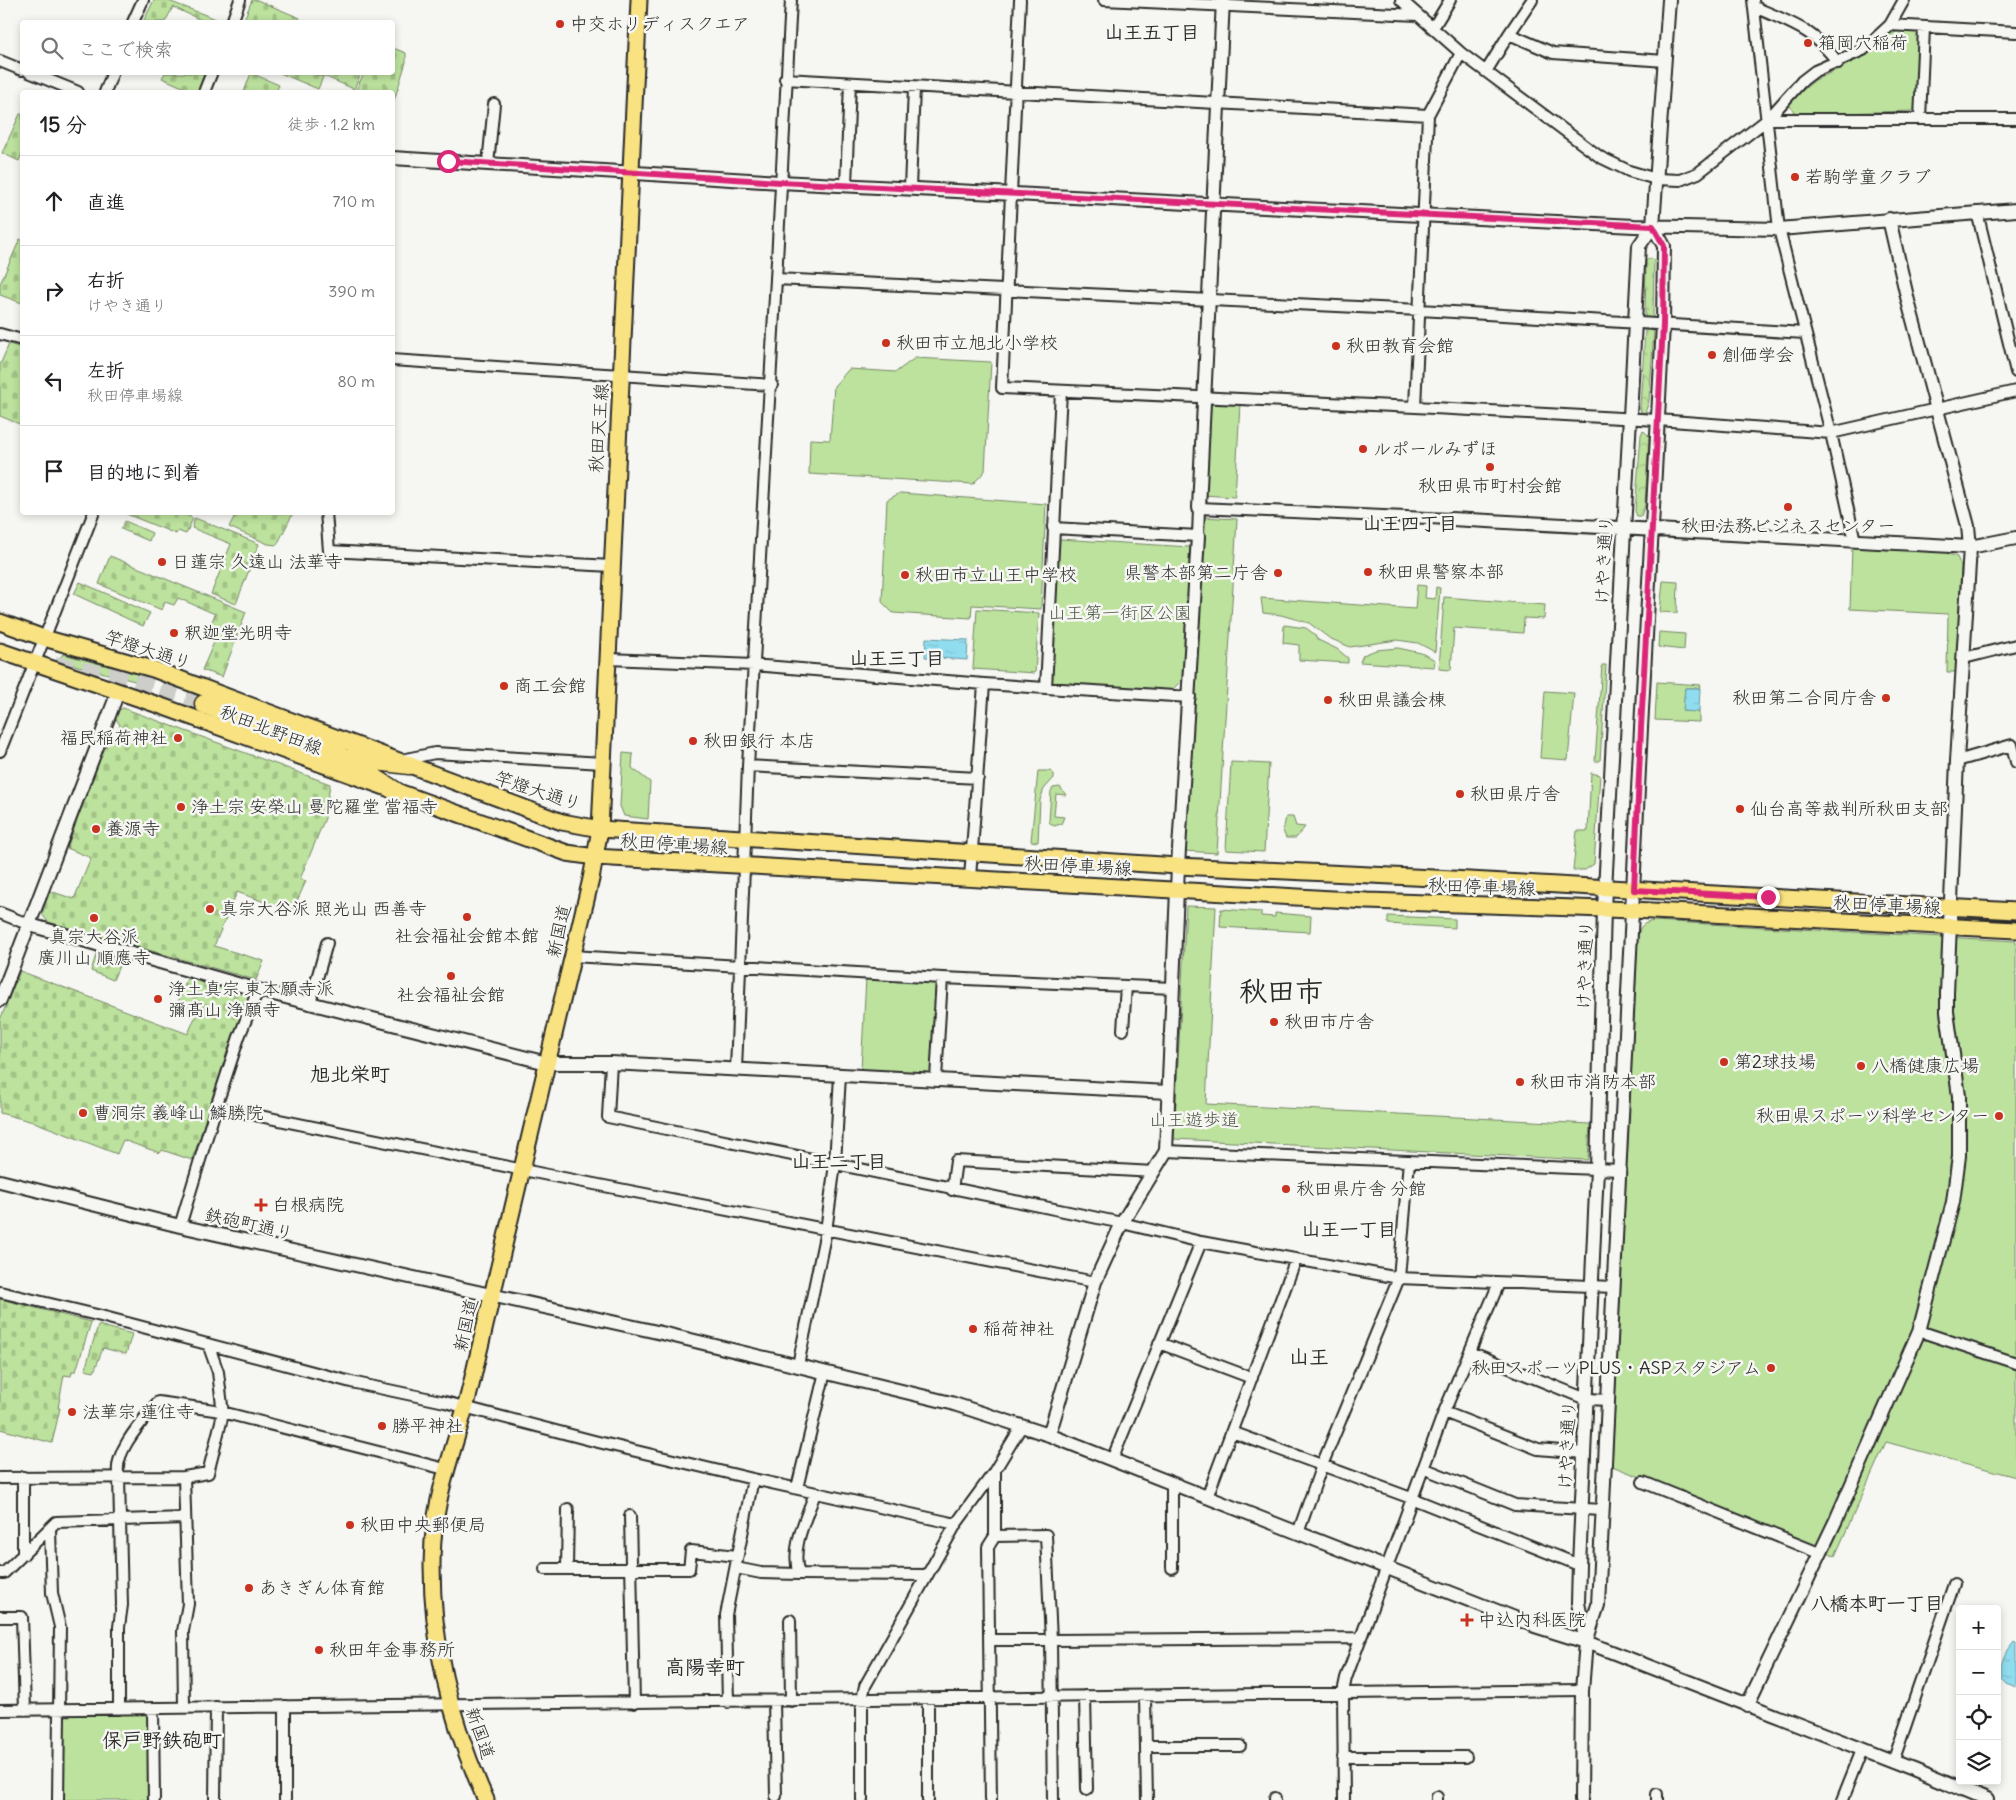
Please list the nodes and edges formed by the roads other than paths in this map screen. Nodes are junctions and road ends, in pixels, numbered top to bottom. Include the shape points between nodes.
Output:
1 (143, 0) edge
2 (240, 0) edge
3 (639, 0) edge
4 (791, 0) edge
5 (1020, 0) edge
6 (1104, 0) edge
7 (1401, 0) edge
8 (1450, 0) edge
9 (1532, 0) edge
10 (1669, 0) edge
11 (1904, 0) edge
12 (1223, 2) edge
13 (1754, 3) edge
14 (1418, 15) junction
15 (135, 20) edge
16 (233, 20) edge
17 (1890, 25) junction
18 (1433, 28) junction
19 (1924, 28) junction
20 (2016, 32) edge
21 (1510, 34) junction
22 (1461, 53) junction
23 (0, 61) edge
24 (1665, 61) junction
25 (1838, 63) junction
26 (20, 69) edge
27 (1487, 70) junction
28 (36, 75) edge
29 (112, 75) edge
30 (211, 75) edge
31 (785, 79) junction
32 (850, 84) junction
33 (914, 88) junction
34 (73, 90) edge
35 (106, 90) edge
36 (205, 90) edge
37 (1014, 92) junction
38 (1219, 102) junction
39 (494, 104) dead end
40 (1428, 115) junction
41 (1768, 119) junction
42 (1920, 119) junction
43 (2016, 119) edge
44 (395, 158) edge
45 (488, 164) junction
46 (630, 173) junction
47 (1656, 179) junction
48 (780, 182) junction
49 (846, 185) junction
50 (910, 188) junction
51 (1010, 193) junction
52 (1214, 204) junction
53 (2016, 210) edge
54 (1977, 212) junction
55 (1424, 215) junction
56 (1889, 219) junction
57 (1653, 226) junction
58 (1778, 229) junction
59 (776, 279) junction
60 (1005, 289) junction
61 (1208, 300) junction
62 (1420, 310) junction
63 (1635, 323) junction
64 (1663, 325) junction
65 (1805, 333) junction
66 (0, 334) edge
67 (20, 339) edge
68 (395, 360) edge
69 (2016, 372) edge
70 (622, 374) junction
71 (772, 385) junction
72 (1061, 391) junction
73 (2016, 391) edge
74 (1204, 397) junction
75 (1415, 407) junction
76 (1936, 410) junction
77 (1629, 420) junction
78 (1658, 420) junction
79 (1831, 433) junction
80 (1199, 508) junction
81 (93, 515) edge
82 (326, 515) edge
83 (1451, 519) joint
84 (1053, 528) junction
85 (1623, 528) junction
86 (1652, 531) junction
87 (1198, 536) junction
88 (2016, 538) edge
89 (1855, 541) junction
90 (1970, 547) junction
91 (612, 566) junction
92 (0, 622) edge
93 (44, 638) junction
94 (2016, 645) edge
95 (0, 651) edge
96 (1964, 658) junction
97 (608, 659) junction
98 (34, 664) junction
99 (754, 665) junction
100 (984, 684) junction
101 (1046, 688) junction
102 (118, 692) junction
103 (1190, 697) junction
104 (204, 704) tunnel mouth
105 (2014, 744) edge
106 (0, 751) edge
107 (339, 755) junction
108 (1957, 761) junction
109 (2016, 762) edge
110 (402, 763) junction
111 (603, 763) junction
112 (748, 766) junction
113 (978, 778) junction
114 (397, 792) junction
115 (600, 829) junction
116 (746, 838) junction
117 (972, 852) junction
118 (596, 857) junction
119 (1178, 866) junction
120 (745, 867) junction
121 (970, 878) junction
122 (1606, 888) junction
123 (1177, 890) junction
124 (1634, 890) junction
125 (1950, 907) junction
126 (1604, 909) junction
127 (1633, 910) junction
128 (2016, 911) edge
129 (0, 913) edge
130 (30, 925) junction
131 (1948, 927) junction
132 (2016, 930) edge
133 (327, 944) dead end
134 (572, 956) junction
135 (741, 965) junction
136 (942, 978) junction
137 (1126, 986) junction
138 (1173, 988) junction
139 (258, 990) junction
140 (0, 1000) edge
141 (310, 1003) junction
142 (1124, 1030) dead end
143 (547, 1063) junction
144 (611, 1063) junction
145 (736, 1070) junction
146 (840, 1075) junction
147 (936, 1079) junction
148 (1168, 1092) junction
149 (216, 1106) junction
150 (1166, 1151) junction
151 (1409, 1161) junction
152 (835, 1164) junction
153 (1597, 1169) junction
154 (522, 1170) junction
155 (1620, 1170) junction
156 (1154, 1172) junction
157 (0, 1181) edge
158 (952, 1190) junction
159 (1122, 1224) junction
160 (180, 1226) junction
161 (826, 1231) junction
162 (1201, 1242) junction
163 (1296, 1259) junction
164 (1399, 1278) junction
165 (1095, 1282) junction
166 (1499, 1284) junction
167 (1591, 1286) junction
168 (1614, 1287) junction
169 (0, 1292) edge
170 (492, 1296) junction
171 (1919, 1331) junction
172 (1159, 1343) junction
173 (208, 1344) junction
174 (1470, 1352) junction
175 (2016, 1363) edge
176 (798, 1365) junction
177 (825, 1372) junction
178 (1252, 1378) junction
179 (1586, 1399) junction
180 (1608, 1400) junction
181 (465, 1407) junction
182 (1444, 1412) junction
183 (223, 1414) junction
184 (1021, 1426) junction
185 (1232, 1432) junction
186 (1049, 1435) junction
187 (1584, 1453) junction
188 (1112, 1460) junction
189 (1322, 1465) junction
190 (445, 1468) junction
191 (1423, 1468) junction
192 (995, 1471) junction
193 (119, 1477) junction
194 (184, 1477) junction
195 (0, 1478) edge
196 (23, 1478) junction
197 (754, 1479) junction
198 (1643, 1482) dead end
199 (1172, 1483) junction
200 (797, 1488) junction
201 (815, 1493) junction
202 (1208, 1497) junction
203 (1411, 1498) junction
204 (568, 1509) dead end
205 (1581, 1510) junction
206 (1602, 1510) junction
207 (630, 1516) dead end
208 (185, 1518) junction
209 (120, 1519) junction
210 (956, 1524) junction
211 (50, 1530) junction
212 (1298, 1533) junction
213 (996, 1536) junction
214 (1819, 1553) junction
215 (23, 1555) junction
216 (737, 1556) junction
217 (1579, 1565) junction
218 (630, 1567) junction
219 (544, 1568) dead end
220 (567, 1568) junction
221 (736, 1568) junction
222 (1172, 1568) dead end
223 (1387, 1568) junction
224 (0, 1573) edge
225 (799, 1574) junction
226 (926, 1575) junction
227 (1954, 1584) dead end
228 (0, 1617) edge
229 (790, 1620) dead end
230 (1361, 1638) junction
231 (989, 1640) junction
232 (1050, 1640) junction
233 (1586, 1642) junction
234 (1582, 1690) junction
235 (1343, 1692) junction
236 (1085, 1696) junction
237 (1145, 1696) junction
238 (990, 1697) junction
239 (1052, 1697) junction
240 (928, 1698) junction
241 (862, 1699) junction
242 (774, 1701) junction
243 (791, 1701) junction
244 (728, 1702) junction
245 (634, 1703) junction
246 (451, 1704) junction
247 (285, 1706) junction
248 (1746, 1706) junction
249 (216, 1707) junction
250 (153, 1708) junction
251 (184, 1708) junction
252 (119, 1709) junction
253 (0, 1710) edge
254 (25, 1710) junction
255 (60, 1710) junction
256 (1146, 1746) junction
257 (1240, 1746) dead end
258 (1862, 1750) junction
259 (1343, 1756) junction
260 (1466, 1757) dead end
261 (1893, 1762) junction
262 (1087, 1789) dead end
263 (776, 1796) dead end
264 (58, 1800) edge
265 (154, 1800) edge
266 (215, 1800) edge
267 (285, 1800) edge
268 (486, 1800) edge
269 (862, 1800) edge
270 (928, 1800) edge
271 (991, 1800) edge
272 (1053, 1800) edge
273 (1147, 1800) edge
274 (1344, 1800) edge
275 (1581, 1800) edge
276 (1842, 1800) edge
277 (1987, 1800) edge

1 - 15 street
2 - 16 street
3 - 46 main road, 秋田天王線
4 - 31 street
5 - 37 street
6 - 12 street
7 - 14 street
8 - 18 street
9 - 21 street
10 - 24 street
11 - 17 street
12 - 14 street
12 - 38 street
13 - 25 street via 1811,32
13 - 41 street
14 - 18 street
17 - 19 street
17 - 25 street via 1863,50
18 - 22 street
19 - 20 street
19 - 42 street
21 - 24 street via 1553,53
21 - 27 street
22 - 27 street
22 - 40 street
23 - 26 street
24 - 47 street
25 - 41 street via 1815,71 1802,81
27 - 47 street via 1600,158
28 - 34 street
29 - 35 street
30 - 36 street
31 - 32 street
31 - 48 street
32 - 33 street
32 - 49 street
33 - 37 street
33 - 50 street
37 - 38 street
37 - 51 street
38 - 40 street
38 - 52 street
39 - 45 street
40 - 55 street
41 - 42 street
41 - 47 street via 1698,174 1680,180
41 - 58 street
42 - 43 street
44 - 45 street
45 - 46 street
46 - 48 street
46 - 70 main road, 秋田天王線
47 - 57 street
48 - 49 street
48 - 59 street
49 - 50 street
50 - 51 street
51 - 52 street
51 - 60 street
52 - 55 street
52 - 61 street
53 - 54 street
54 - 56 street
54 - 69 street
55 - 57 street
55 - 62 street
56 - 58 street
56 - 76 street
57 - 58 street
57 - 63 street, けやき通り via 1639,246
57 - 64 street via 1664,246
58 - 65 street
59 - 60 street
59 - 71 street
60 - 61 street
60 - 72 street via 1002,388
61 - 62 street
61 - 74 street
62 - 63 street
62 - 75 street
63 - 64 street
63 - 77 street, けやき通り
64 - 65 street
64 - 78 street
65 - 79 street
66 - 67 street
68 - 70 street
70 - 71 street
70 - 91 main road, 秋田天王線
71 - 99 street
72 - 74 street
72 - 84 street
73 - 76 street
74 - 75 street
74 - 80 street
75 - 77 street
76 - 79 street
76 - 90 street via 1968,526
77 - 78 street
77 - 85 street, けやき通り
78 - 79 street
78 - 86 street
79 - 89 street
80 - 83 street
80 - 87 street
81 - 93 street
82 - 91 street via 329,551
83 - 85 street
84 - 87 street
84 - 101 street
85 - 86 street
85 - 122 street, けやき通り
86 - 89 street
86 - 124 street
87 - 103 street
88 - 90 street
89 - 90 street
90 - 96 street
91 - 97 main road, 秋田天王線
92 - 93 main road, 竿燈大通り
93 - 98 street
93 - 110 main road, 竿燈大通り via 152,669
94 - 96 street
95 - 98 main road
96 - 108 street
97 - 99 street
97 - 111 main road, 秋田天王線
98 - 102 main road
98 - 106 street
99 - 100 street
99 - 112 street
100 - 101 street
100 - 113 street
101 - 103 street
102 - 114 main road, 秋田停車場線
102 - 130 street
103 - 119 street
104 - 107 highway, 秋田北野田線
105 - 108 street
105 - 109 street
107 - 110 highway
107 - 114 highway
108 - 125 street
110 - 111 street via 435,753
110 - 115 main road, 竿燈大通り via 562,822
111 - 115 main road, 秋田天王線
112 - 113 street
112 - 116 street
113 - 117 street
114 - 118 main road, 秋田停車場線 via 567,853
115 - 116 main road, 秋田停車場線
115 - 118 main road, 秋田天王線
116 - 117 main road, 秋田停車場線
116 - 120 street
117 - 119 main road, 秋田停車場線
117 - 121 street
118 - 120 main road, 秋田停車場線
118 - 134 main road, 新国道
119 - 122 main road, 秋田停車場線
119 - 123 street
120 - 121 main road, 秋田停車場線
120 - 135 street
121 - 123 main road, 秋田停車場線
122 - 124 main road, 秋田停車場線
122 - 126 street, けやき通り
123 - 126 main road, 秋田停車場線 via 1384,902
123 - 138 street
124 - 125 main road, 秋田停車場線
124 - 127 street
125 - 128 main road, 秋田停車場線
125 - 131 street
126 - 127 main road, 秋田停車場線
126 - 153 street, けやき通り
127 - 131 main road, 秋田停車場線
127 - 155 street
129 - 130 street
130 - 139 street
130 - 140 street
131 - 132 main road, 秋田停車場線
131 - 171 street via 1947,1012 1959,1096 1959,1156 1953,1202
133 - 141 street
134 - 135 street
134 - 143 main road, 新国道
135 - 136 street
135 - 145 street
136 - 137 street
136 - 147 street
137 - 138 street
137 - 142 street
138 - 148 street
139 - 141 street
139 - 149 street
141 - 143 street
143 - 144 street
143 - 154 main road, 新国道
144 - 145 street
144 - 152 street via 608,1117
145 - 146 street
146 - 147 street
146 - 152 street
147 - 148 street
148 - 150 street
149 - 154 street
149 - 160 street
150 - 151 street
150 - 156 street
151 - 153 street
151 - 164 street
152 - 158 street
152 - 161 street
153 - 155 street
153 - 167 street, けやき通り
154 - 161 street
154 - 170 main road, 新国道
155 - 168 street
156 - 158 street via 956,1161
156 - 159 street
157 - 160 street, 鉄砲町通り
158 - 159 street
159 - 162 street
159 - 165 street
160 - 170 street, 鉄砲町通り
161 - 165 street
161 - 176 street
162 - 163 street
162 - 172 street
163 - 164 street
163 - 178 street
164 - 166 street
164 - 189 street
165 - 186 street
166 - 167 street
166 - 174 street
167 - 168 street
167 - 179 street, けやき通り
168 - 180 street
169 - 173 street
170 - 176 street, 鉄砲町通り
170 - 181 main road, 新国道
171 - 175 street
171 - 214 street
172 - 178 street
172 - 188 street
173 - 181 street via 351,1382
173 - 183 street via 218,1372
174 - 179 street
174 - 182 street
176 - 177 street, 鉄砲町通り
177 - 184 street, 鉄砲町通り via 951,1403
177 - 200 street
178 - 185 street
179 - 180 street
179 - 187 street, けやき通り
180 - 206 street
181 - 190 main road, 新国道
181 - 197 street
182 - 187 street via 1538,1449
182 - 191 street
183 - 190 street
183 - 193 street via 158,1402 119,1457 116,1468
183 - 194 street via 208,1472
184 - 186 street, 鉄砲町通り
184 - 192 street
185 - 189 street
185 - 202 street
186 - 188 street, 鉄砲町通り
187 - 205 street, けやき通り
188 - 199 street, 鉄砲町通り
189 - 203 street
189 - 212 street
190 - 246 main road, 新国道 via 435,1512 432,1564 434,1618
191 - 203 street
191 - 205 street via 1515,1504
192 - 210 street
192 - 213 street
193 - 194 street
193 - 196 street
193 - 209 street
194 - 208 street
195 - 196 street
196 - 215 street
197 - 200 street
197 - 216 street
198 - 214 street
199 - 202 street, 鉄砲町通り
199 - 222 street
200 - 201 street
201 - 210 street
201 - 225 street via 796,1552 795,1564
202 - 212 street, 鉄砲町通り
203 - 217 street
203 - 223 street
204 - 220 street
205 - 206 street
205 - 217 street, けやき通り
206 - 233 street via 1598,1605
207 - 218 street
208 - 209 street
208 - 251 street via 188,1604 183,1631
209 - 211 street via 56,1522
209 - 252 street
210 - 226 street
211 - 215 street
211 - 255 street via 52,1593 60,1627
212 - 223 street, 鉄砲町通り
213 - 231 street via 988,1547
213 - 232 street via 1046,1535
214 - 248 street
215 - 224 street
216 - 218 street via 691,1551 689,1569
216 - 221 street
217 - 233 street, けやき通り via 1578,1603
218 - 220 street
218 - 245 street
219 - 220 street
221 - 225 street
221 - 244 street via 726,1615
223 - 230 street
223 - 233 street, 鉄砲町通り via 1535,1626
225 - 226 street
226 - 241 street via 865,1686
227 - 261 street
228 - 254 street via 22,1617
229 - 243 street
230 - 232 street
230 - 235 street
231 - 232 street
231 - 238 street
232 - 239 street
233 - 234 street
233 - 248 street, 鉄砲町通り
234 - 235 street
234 - 275 street
235 - 237 street
235 - 259 street
236 - 237 street
236 - 239 street
236 - 262 street
237 - 256 street
238 - 239 street
238 - 240 street
238 - 271 street
239 - 272 street
240 - 241 street
240 - 270 street
241 - 243 street
241 - 269 street
242 - 243 street
242 - 244 street
242 - 263 street
244 - 245 street
245 - 246 street
246 - 247 street
246 - 268 main road, 新国道 via 464,1749
247 - 249 street
247 - 267 street
248 - 258 street, 鉄砲町通り
249 - 251 street
249 - 266 street
250 - 251 street
250 - 252 street
250 - 265 street
252 - 255 street
253 - 254 street
254 - 255 street
255 - 264 street
256 - 257 street
256 - 273 street
258 - 261 street, 鉄砲町通り
258 - 276 street
259 - 260 street
259 - 274 street
261 - 277 street, 鉄砲町通り

